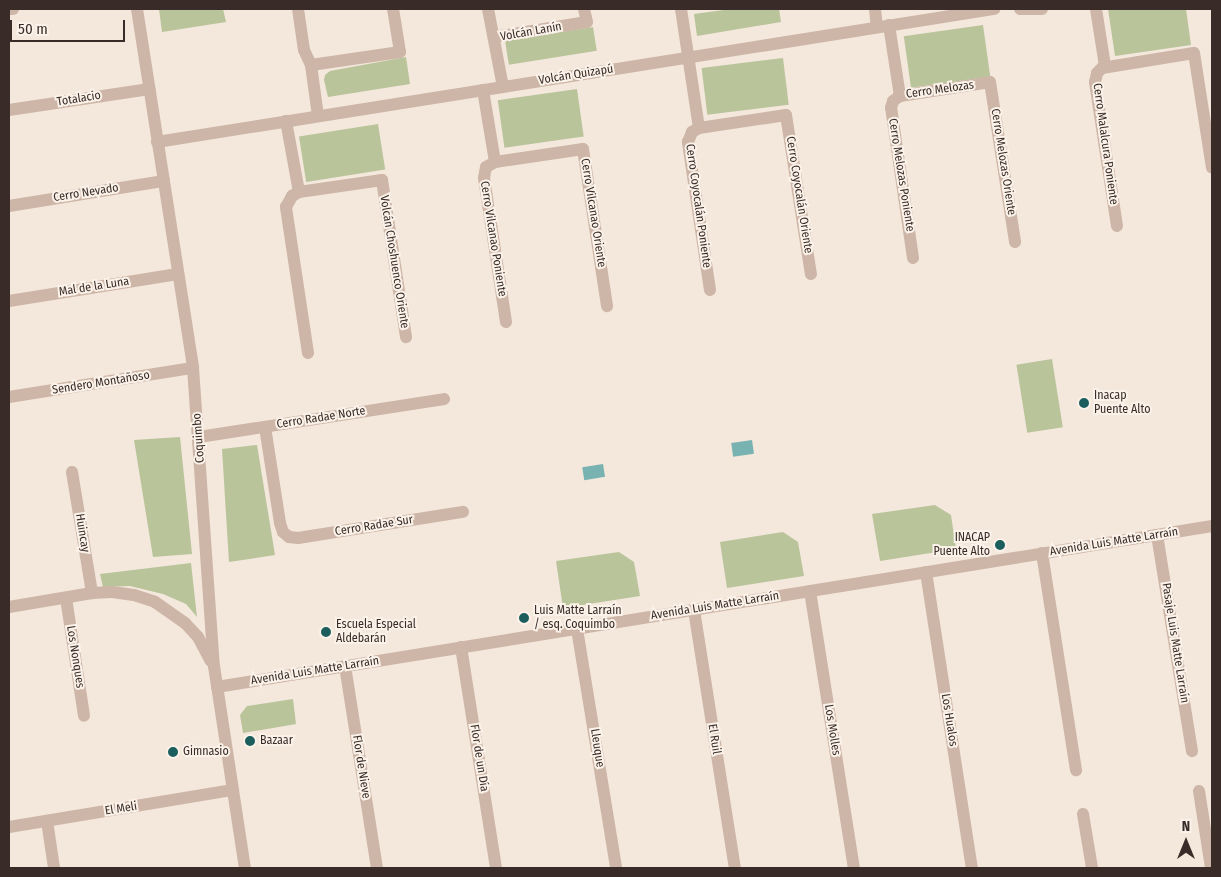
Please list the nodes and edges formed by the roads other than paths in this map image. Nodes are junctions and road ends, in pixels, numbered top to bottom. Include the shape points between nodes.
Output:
1 (9, 9) edge
2 (13, 9) edge
3 (137, 9) edge
4 (298, 9) edge
5 (393, 9) edge
6 (488, 9) edge
7 (584, 9) edge
8 (681, 9) edge
9 (875, 9) edge
10 (994, 9) edge
11 (1020, 9) edge
12 (1042, 9) edge
13 (1096, 9) edge
14 (883, 26) junction
15 (495, 37) junction
16 (688, 57) junction
17 (310, 65) junction
18 (1105, 66) junction
19 (990, 82) joint
20 (503, 87) junction
21 (149, 89) junction
22 (483, 90) junction
23 (900, 96) junction
24 (9, 110) edge
25 (318, 116) junction
26 (286, 121) junction
27 (699, 128) junction
28 (157, 142) junction
29 (495, 162) junction
30 (1212, 168) edge
31 (164, 181) junction
32 (299, 192) junction
33 (9, 206) edge
34 (1117, 226) dead end
35 (1015, 242) dead end
36 (913, 258) dead end
37 (178, 274) junction
38 (812, 274) dead end
39 (710, 290) dead end
40 (9, 301) edge
41 (607, 306) dead end
42 (506, 322) dead end
43 (406, 337) dead end
44 (308, 353) dead end
45 (193, 368) junction
46 (9, 397) edge
47 (444, 399) dead end
48 (265, 426) junction
49 (199, 436) junction
50 (72, 472) dead end
51 (463, 512) dead end
52 (1212, 526) edge
53 (1157, 535) junction
54 (1042, 553) junction
55 (926, 572) junction
56 (810, 591) junction
57 (92, 594) junction
58 (66, 598) junction
59 (9, 607) edge
60 (694, 610) junction
61 (577, 628) junction
62 (461, 647) junction
63 (214, 666) junction
64 (345, 666) junction
65 (217, 686) junction
66 (84, 716) dead end
67 (1192, 752) dead end
68 (1076, 770) dead end
69 (233, 790) junction
70 (1199, 791) dead end
71 (1083, 814) dead end
72 (46, 821) junction
73 (9, 827) edge
74 (54, 868) edge
75 (245, 868) edge
76 (377, 868) edge
77 (496, 868) edge
78 (616, 868) edge
79 (735, 868) edge
80 (854, 868) edge
81 (972, 868) edge
82 (1092, 868) edge
83 (1211, 868) edge

1 - 2 street
3 - 21 street, Coquimbo
4 - 17 street via 304,50
5 - 17 street via 400,52
6 - 15 street
7 - 15 street, Volcán Lanín via 587,22
8 - 16 street
9 - 14 street, Cerro Melozas
10 - 14 street, Volcán Quizapú
11 - 12 street
13 - 18 street
14 - 16 street, Volcán Quizapú
14 - 23 street, Cerro Melozas
15 - 20 street, Volcán Lanín
16 - 20 street, Volcán Quizapú
16 - 27 street
17 - 25 street
18 - 30 street via 1194,52
18 - 34 street, Cerro Malalcura Poniente via 1097,73 1095,82
19 - 23 street, Cerro Melozas
19 - 35 street, Cerro Melozas Oriente
20 - 22 street, Volcán Quizapú
21 - 24 street, Totalacio
21 - 28 street, Coquimbo
22 - 25 street, Volcán Quizapú
22 - 29 street
23 - 36 street, Cerro Melozas Poniente via 893,101 891,108
25 - 26 street, Volcán Quizapú
26 - 28 street, Volcán Quizapú
26 - 32 street
27 - 38 street, Cerro Coyocalán Oriente via 786,115
27 - 39 street, Cerro Coyocalán Poniente via 692,132 688,142
28 - 31 street, Coquimbo
29 - 41 street, Cerro Vilcanao Oriente via 583,149
29 - 42 street, Cerro Vilcanao Poniente via 489,164 484,174
31 - 33 street, Cerro Nevado
31 - 37 street, Coquimbo
32 - 43 street, Volcán Choshuenco Oriente via 382,180
32 - 44 street via 289,199 286,207
37 - 40 street, Mal de la Luna
37 - 45 street, Coquimbo
45 - 46 street, Sendero Montañoso
45 - 49 street, Coquimbo
47 - 48 street, Cerro Radae Norte
48 - 49 street, Cerro Radae Norte
48 - 51 street, Cerro Radae Sur via 280,524 286,535 298,538
49 - 63 street, Coquimbo
50 - 57 street, Huincay
52 - 53 street, Avenida Luis Matte Larraín
53 - 54 street, Avenida Luis Matte Larraín
53 - 67 street, Pasaje Luis Matte Larraín
54 - 55 street, Avenida Luis Matte Larraín
54 - 68 street
55 - 56 street, Avenida Luis Matte Larraín
55 - 81 street, Los Hualos
56 - 60 street, Avenida Luis Matte Larraín
56 - 80 street, Los Molles
57 - 58 street
57 - 63 street via 134,595 166,608 191,629
58 - 59 street
58 - 66 street, Los Nonques
60 - 61 street, Avenida Luis Matte Larraín
60 - 79 street, El Ruil
61 - 62 street, Avenida Luis Matte Larraín
61 - 78 street, Lleuque
62 - 64 street, Avenida Luis Matte Larraín
62 - 77 street, Flor de un Día
63 - 65 street, Coquimbo
64 - 65 street, Avenida Luis Matte Larraín
64 - 76 street, Flor de Nieve
65 - 69 street, Coquimbo
69 - 72 street, El Meli
69 - 75 street, Coquimbo
70 - 83 street
71 - 82 street
72 - 73 street, El Meli
72 - 74 street

